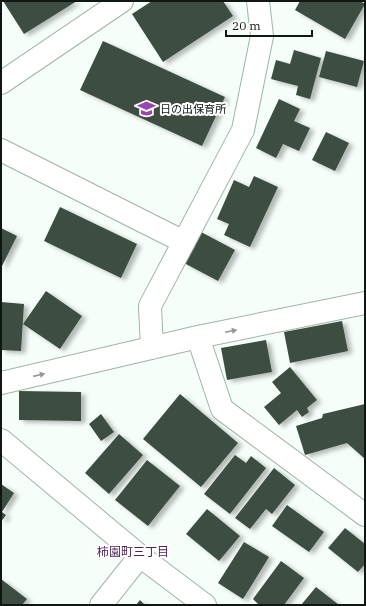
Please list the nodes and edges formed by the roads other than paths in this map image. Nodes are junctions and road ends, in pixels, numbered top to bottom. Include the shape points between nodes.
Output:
1 (122, 1) edge
2 (258, 1) edge
3 (1, 83) edge
4 (1, 150) edge
5 (184, 242) junction
6 (365, 303) edge
7 (198, 337) junction
8 (152, 348) junction
9 (1, 384) edge
10 (1, 440) edge
11 (365, 515) edge
12 (140, 556) junction
13 (101, 605) edge
14 (205, 605) edge

1 - 3 street
2 - 5 street via 262,36 243,130
4 - 5 street
5 - 8 street via 150,306
7 -> 6 street
7 - 8 street
7 - 11 street via 222,409
9 -> 8 street
10 - 12 street
12 - 13 street
12 - 14 street

